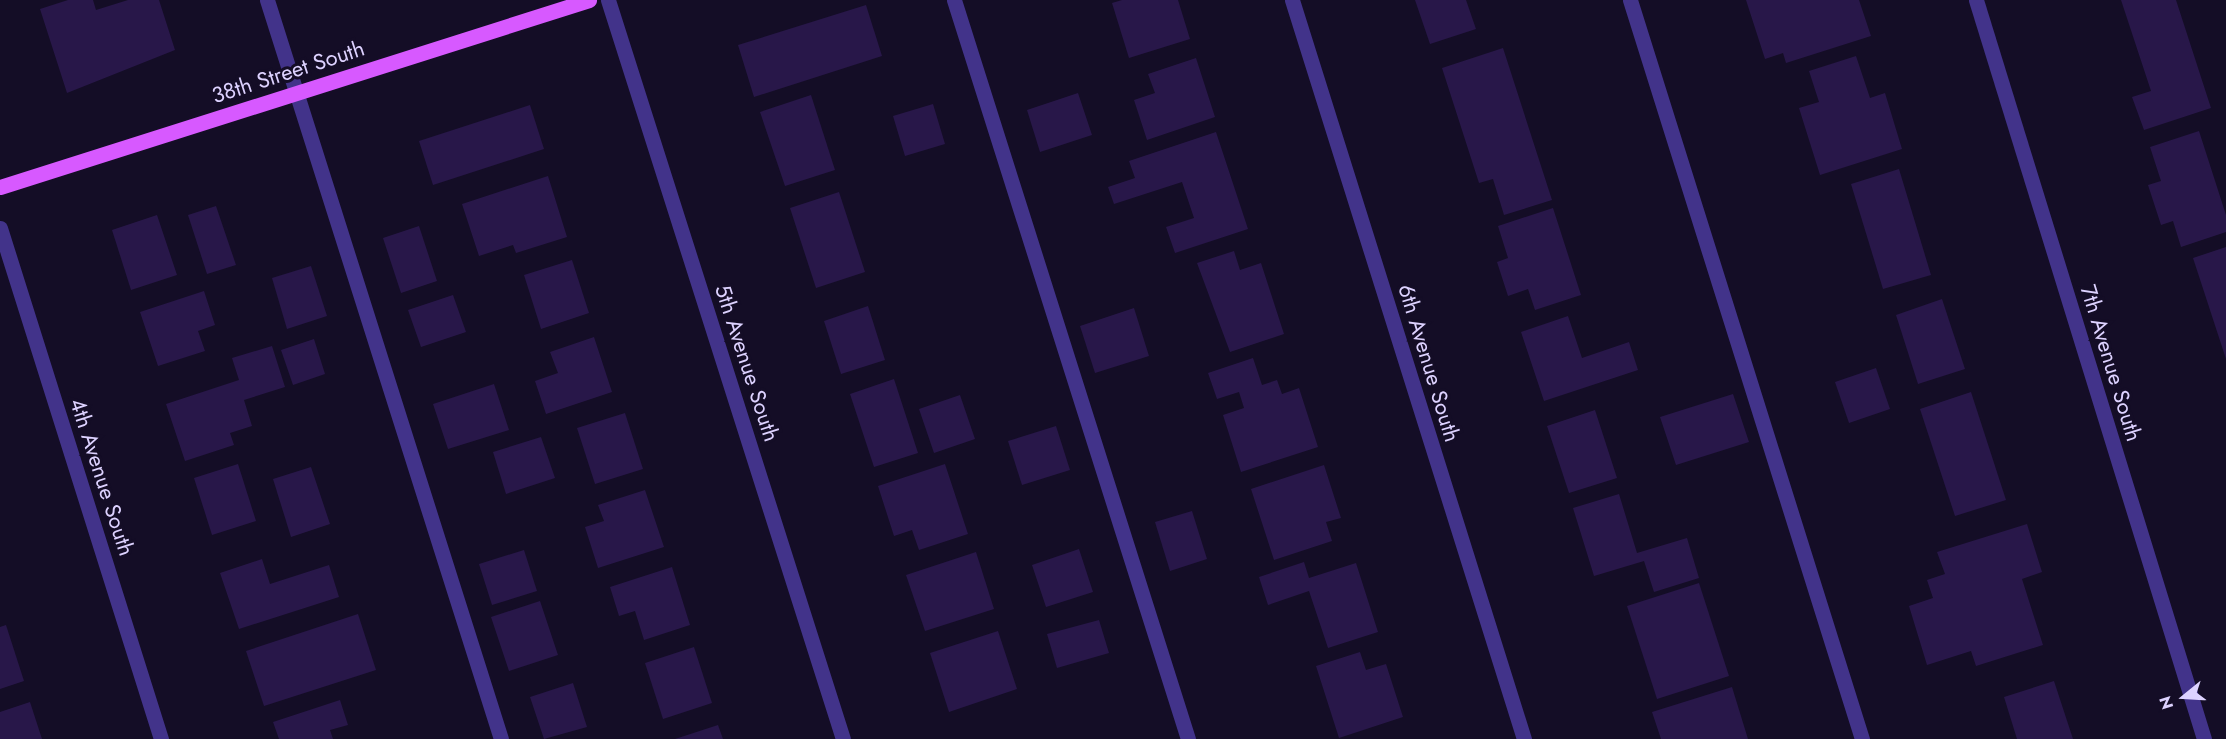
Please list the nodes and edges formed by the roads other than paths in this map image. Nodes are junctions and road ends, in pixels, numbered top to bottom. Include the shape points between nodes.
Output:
1 (267, 0) edge
2 (589, 0) edge
3 (608, 0) edge
4 (954, 0) edge
5 (1292, 0) edge
6 (1629, 0) edge
7 (1976, 0) edge
8 (296, 93) junction
9 (0, 187) edge
10 (0, 228) edge
11 (161, 739) edge
12 (501, 739) edge
13 (843, 739) edge
14 (1188, 739) edge
15 (1524, 739) edge
16 (1862, 739) edge
17 (2204, 739) edge

1 - 8 street
2 - 8 main road, 38th Street South
3 - 13 street, 5th Avenue South
4 - 14 street
5 - 15 street, 6th Avenue South
6 - 16 street
7 - 17 street, 7th Avenue South
8 - 9 main road, 38th Street South
8 - 12 street
10 - 11 street, 4th Avenue South

